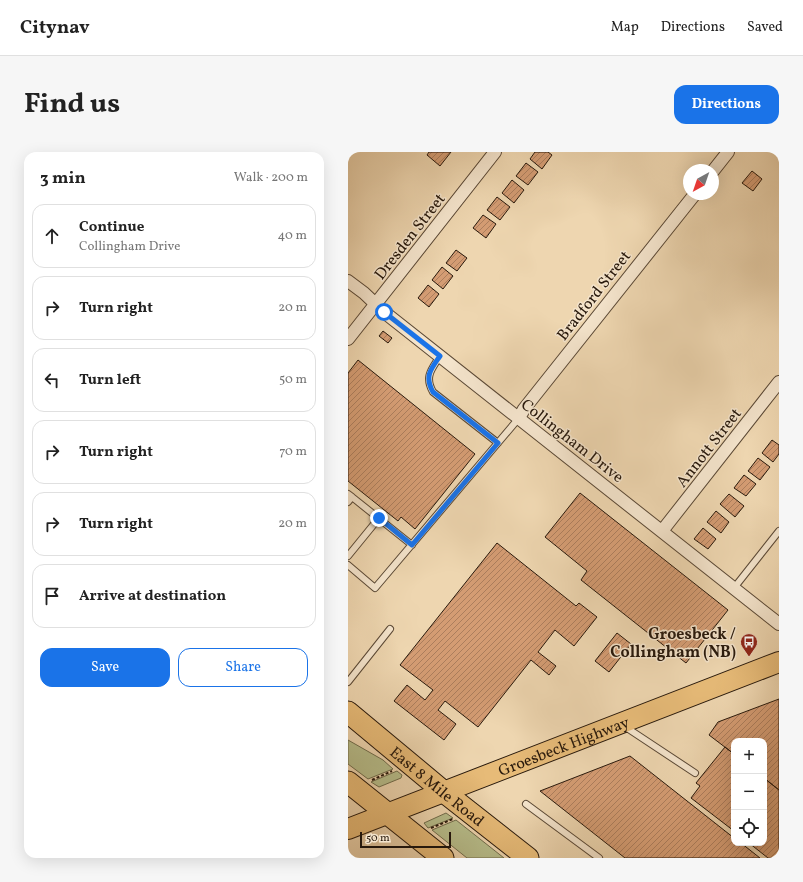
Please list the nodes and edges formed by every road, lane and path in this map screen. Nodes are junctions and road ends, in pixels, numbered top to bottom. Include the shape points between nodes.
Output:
1 (496, 152) edge
2 (728, 152) edge
3 (719, 164) edge
4 (690, 200) edge
5 (348, 281) edge
6 (376, 304) junction
7 (348, 339) edge
8 (440, 356) junction
9 (779, 382) edge
10 (519, 418) junction
11 (498, 443) junction
12 (349, 498) edge
13 (379, 518) junction
14 (662, 531) junction
15 (779, 531) edge
16 (412, 545) junction
17 (348, 556) edge
18 (348, 566) edge
19 (734, 588) junction
20 (779, 624) edge
21 (390, 629) dead end
22 (779, 662) edge
23 (348, 682) edge
24 (348, 712) edge
25 (621, 724) junction
26 (395, 770) dead end
27 (694, 773) dead end
28 (370, 781) dead end
29 (348, 782) edge
30 (444, 792) junction
31 (526, 804) dead end
32 (388, 813) junction
33 (454, 819) dead end
34 (348, 829) edge
35 (430, 829) dead end
36 (441, 857) edge
37 (528, 858) edge
38 (599, 858) edge

1 - 6 street, Dresden Street
2 - 3 street
4 - 10 street, Bradford Street
5 - 6 street, Collingham Drive
6 - 7 street, Dresden Street
6 - 8 street, Collingham Drive
8 - 10 street, Collingham Drive
8 - 11 lane via 428,378 433,392
9 - 14 street, Annott Street
10 - 11 lane
10 - 14 street, Collingham Drive
11 - 16 lane
12 - 13 lane
13 - 16 lane
13 - 17 lane
14 - 19 street, Collingham Drive
15 - 19 lane
16 - 18 lane via 376,588
19 - 20 street, Collingham Drive
21 - 23 lane
22 - 25 main road, Groesbeck Highway
24 - 30 highway, East 8 Mile Road
25 - 27 lane
25 - 30 main road, Groesbeck Highway
26 - 28 path
29 - 32 highway
30 - 32 main road, Groesbeck Highway
30 - 37 highway, East 8 Mile Road
31 - 38 lane
32 - 34 main road, Groesbeck Highway
32 - 36 highway
33 - 35 path

